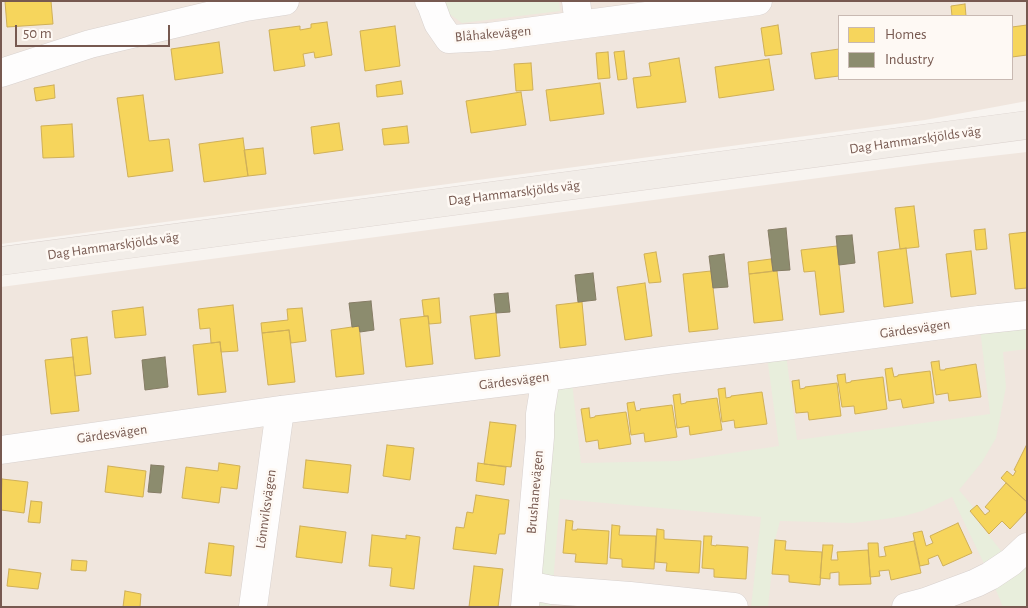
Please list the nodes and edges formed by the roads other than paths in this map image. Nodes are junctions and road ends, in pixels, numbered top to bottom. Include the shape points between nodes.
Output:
1 (285, 1) edge
2 (429, 1) edge
3 (758, 1) edge
4 (577, 13) edge
5 (1, 73) edge
6 (1027, 125) edge
7 (1, 261) edge
8 (1027, 315) edge
9 (546, 377) junction
10 (280, 410) junction
11 (1, 450) edge
12 (1027, 547) edge
13 (526, 596) edge
14 (253, 607) edge
15 (734, 607) edge
16 (906, 607) edge

1 - 5 street via 246,7 90,44
2 - 4 street, Blåhakevägen via 449,39 489,37
3 - 4 street, Blåhakevägen
6 - 7 main road, Dag Hammarskjölds väg
8 - 9 street, Gärdesvägen
9 - 10 street, Gärdesvägen
9 - 13 street, Brushanevägen via 540,414
10 - 11 street, Gärdesvägen
10 - 14 street, Lönnviksvägen
12 - 16 street via 1011,562 976,583
13 - 15 street via 552,590

